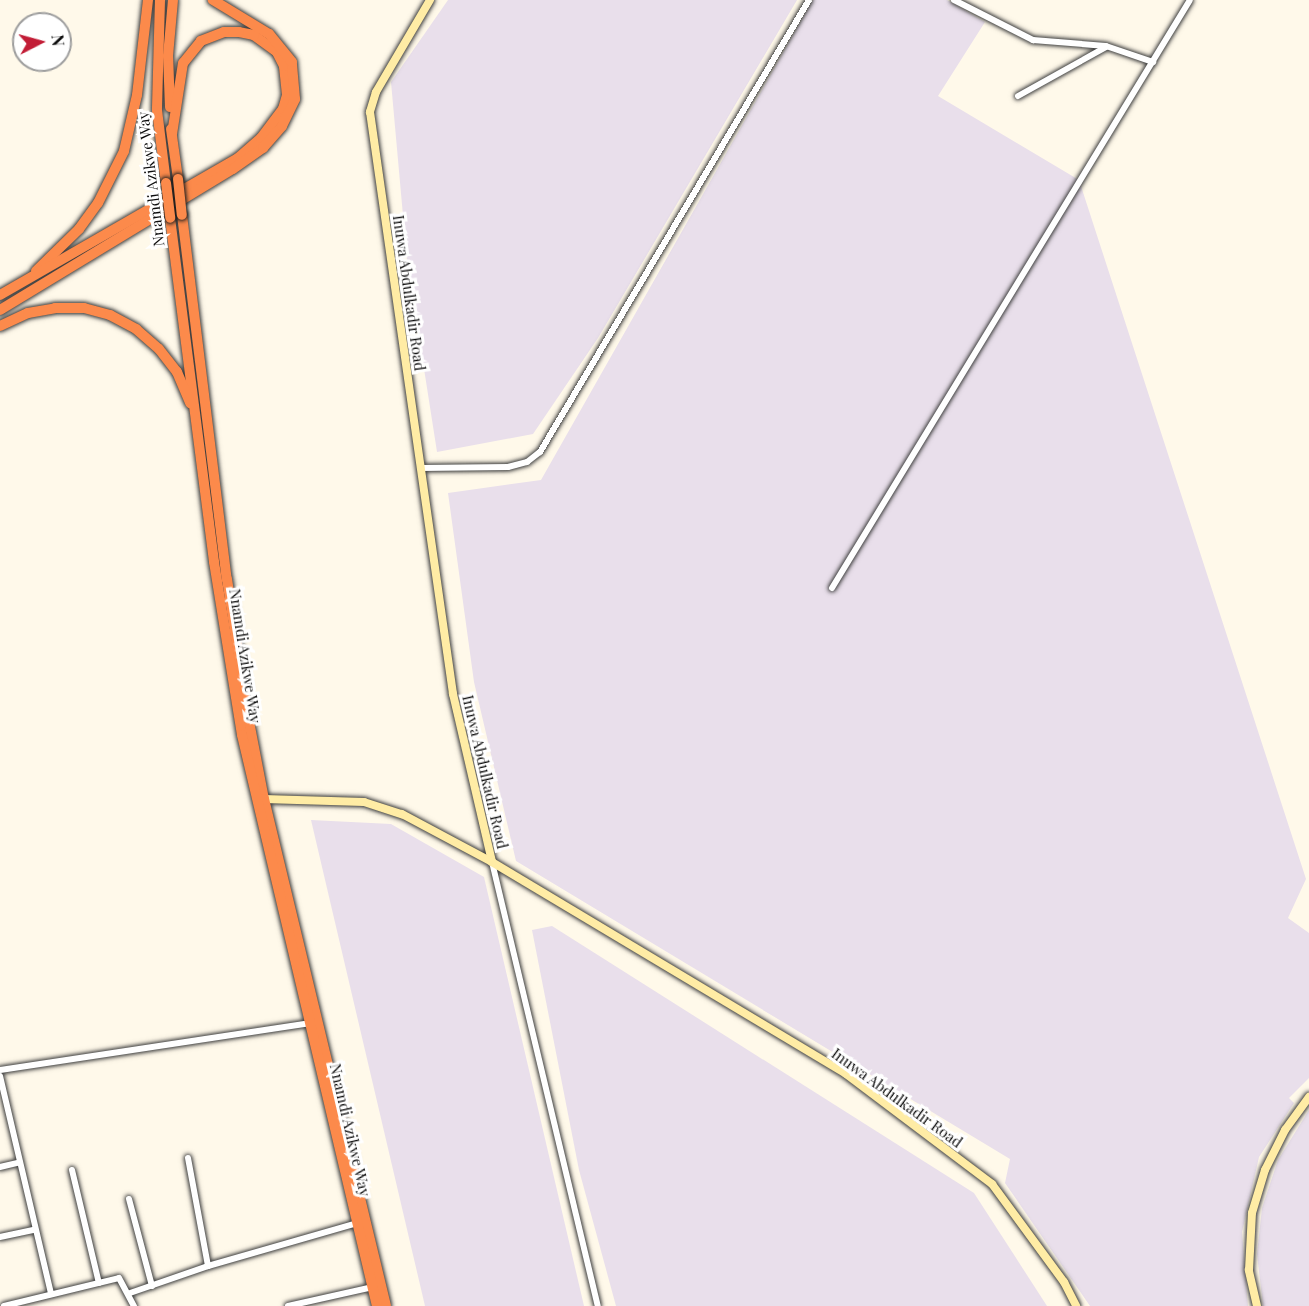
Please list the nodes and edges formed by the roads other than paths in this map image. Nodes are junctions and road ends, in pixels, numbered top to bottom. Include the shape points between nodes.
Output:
1 (148, 0) edge
2 (160, 0) edge
3 (173, 0) edge
4 (213, 0) edge
5 (430, 0) edge
6 (809, 0) edge
7 (954, 0) edge
8 (1190, 0) edge
9 (1106, 46) junction
10 (1154, 62) junction
11 (1018, 96) dead end
12 (172, 134) junction
13 (34, 273) junction
14 (0, 295) edge
15 (0, 310) edge
16 (0, 326) edge
17 (196, 420) junction
18 (421, 468) junction
19 (832, 588) dead end
20 (259, 799) junction
21 (492, 862) junction
22 (309, 1023) junction
23 (0, 1070) edge
24 (0, 1077) edge
25 (1309, 1097) edge
26 (188, 1158) dead end
27 (18, 1163) junction
28 (0, 1167) edge
29 (72, 1170) dead end
30 (129, 1199) dead end
31 (357, 1223) junction
32 (34, 1230) junction
33 (0, 1237) edge
34 (208, 1266) junction
35 (99, 1283) junction
36 (152, 1286) junction
37 (373, 1287) junction
38 (130, 1293) junction
39 (51, 1294) junction
40 (4, 1306) edge
41 (134, 1306) edge
42 (288, 1306) edge
43 (377, 1306) edge
44 (386, 1306) edge
45 (598, 1306) edge
46 (1076, 1306) edge
47 (1257, 1306) edge

1 - 13 highway via 137,95 124,151 92,212
2 - 17 highway, Nnamdi Azikwe Way, bridge via 157,110
3 - 12 highway, Nnamdi Azikwe Way via 168,65
4 - 15 highway via 269,34 292,62 296,99 282,126 262,148 233,170
5 - 18 street, Inuwa Abdulkadir Road via 376,92 370,112
6 - 18 street via 540,452 526,462 508,467
7 - 9 street via 1033,40
8 - 10 street
9 - 10 street
9 - 11 street
10 - 19 street
12 - 13 highway via 183,63 201,41 214,34 239,32 254,35 277,52 284,66 287,95 283,109 261,138 238,158 67,259
12 - 20 highway, Nnamdi Azikwe Way, bridge via 226,579
13 - 14 highway
16 - 17 highway via 28,313 62,308 84,308 122,321 148,338 167,358 184,386
17 - 20 highway, Nnamdi Azikwe Way via 233,684
18 - 21 street, Inuwa Abdulkadir Road via 453,694
20 - 21 street via 364,802 402,814
20 - 22 highway, Nnamdi Azikwe Way
20 - 44 highway, Nnamdi Azikwe Way
21 - 45 street
21 - 46 street, Inuwa Abdulkadir Road via 846,1074 992,1184 1058,1272
22 - 23 street
22 - 31 highway, Nnamdi Azikwe Way
24 - 27 street
25 - 47 street via 1275,1150 1252,1214 1249,1270
26 - 34 street
27 - 28 street
27 - 32 street
29 - 35 street
30 - 36 street
31 - 34 street
31 - 37 highway, Nnamdi Azikwe Way
32 - 33 street
32 - 39 street
34 - 36 street
35 - 38 street via 122,1279
35 - 39 street
36 - 38 street
37 - 42 street
37 - 43 highway, Nnamdi Azikwe Way
38 - 41 street
39 - 40 street

